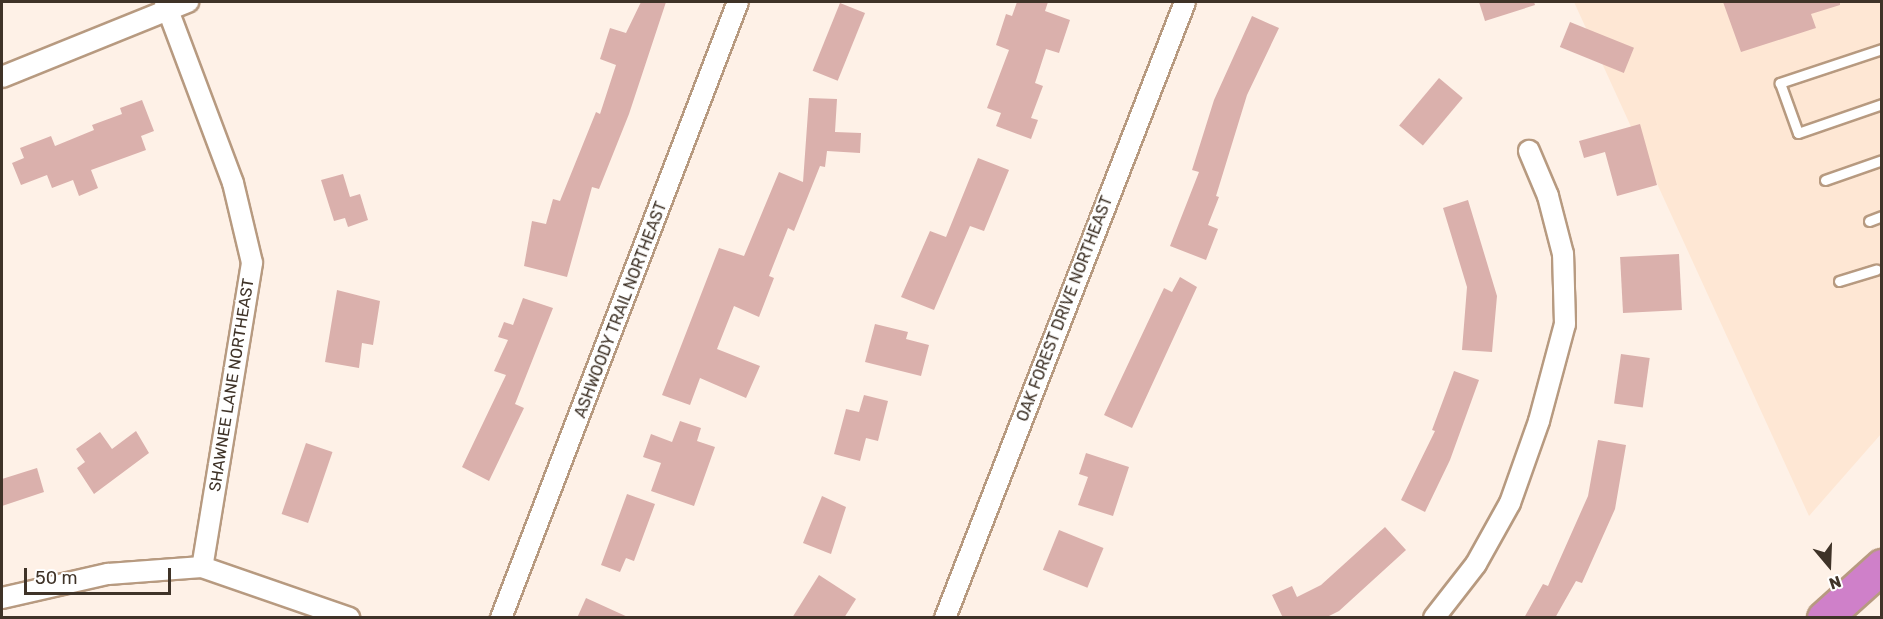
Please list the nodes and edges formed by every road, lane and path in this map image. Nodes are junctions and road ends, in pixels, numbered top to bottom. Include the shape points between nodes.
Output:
1 (188, 2) edge
2 (738, 2) edge
3 (1185, 2) edge
4 (166, 5) edge
5 (1881, 49) edge
6 (2, 77) edge
7 (1881, 104) edge
8 (1529, 151) dead end
9 (1881, 160) edge
10 (1825, 180) dead end
11 (1881, 216) edge
12 (1869, 221) dead end
13 (1876, 270) dead end
14 (1839, 281) dead end
15 (1881, 566) edge
16 (202, 567) junction
17 (2, 598) edge
18 (349, 618) edge
19 (501, 618) edge
20 (945, 618) edge
21 (1434, 618) edge
22 (1824, 618) edge

1 - 4 street
2 - 19 street, ASHWOODY TRAIL NORTHEAST
3 - 20 street, OAK FOREST DRIVE NORTHEAST
4 - 6 street
4 - 16 street, SHAWNEE LANE NORTHEAST via 233,183 252,263
5 - 7 lane via 1780,83 1798,133
8 - 21 street via 1548,196 1563,254 1565,324 1539,421 1510,503 1476,564
9 - 10 lane
11 - 12 lane
13 - 14 lane
15 - 22 highway
16 - 17 street via 108,574
16 - 18 street

